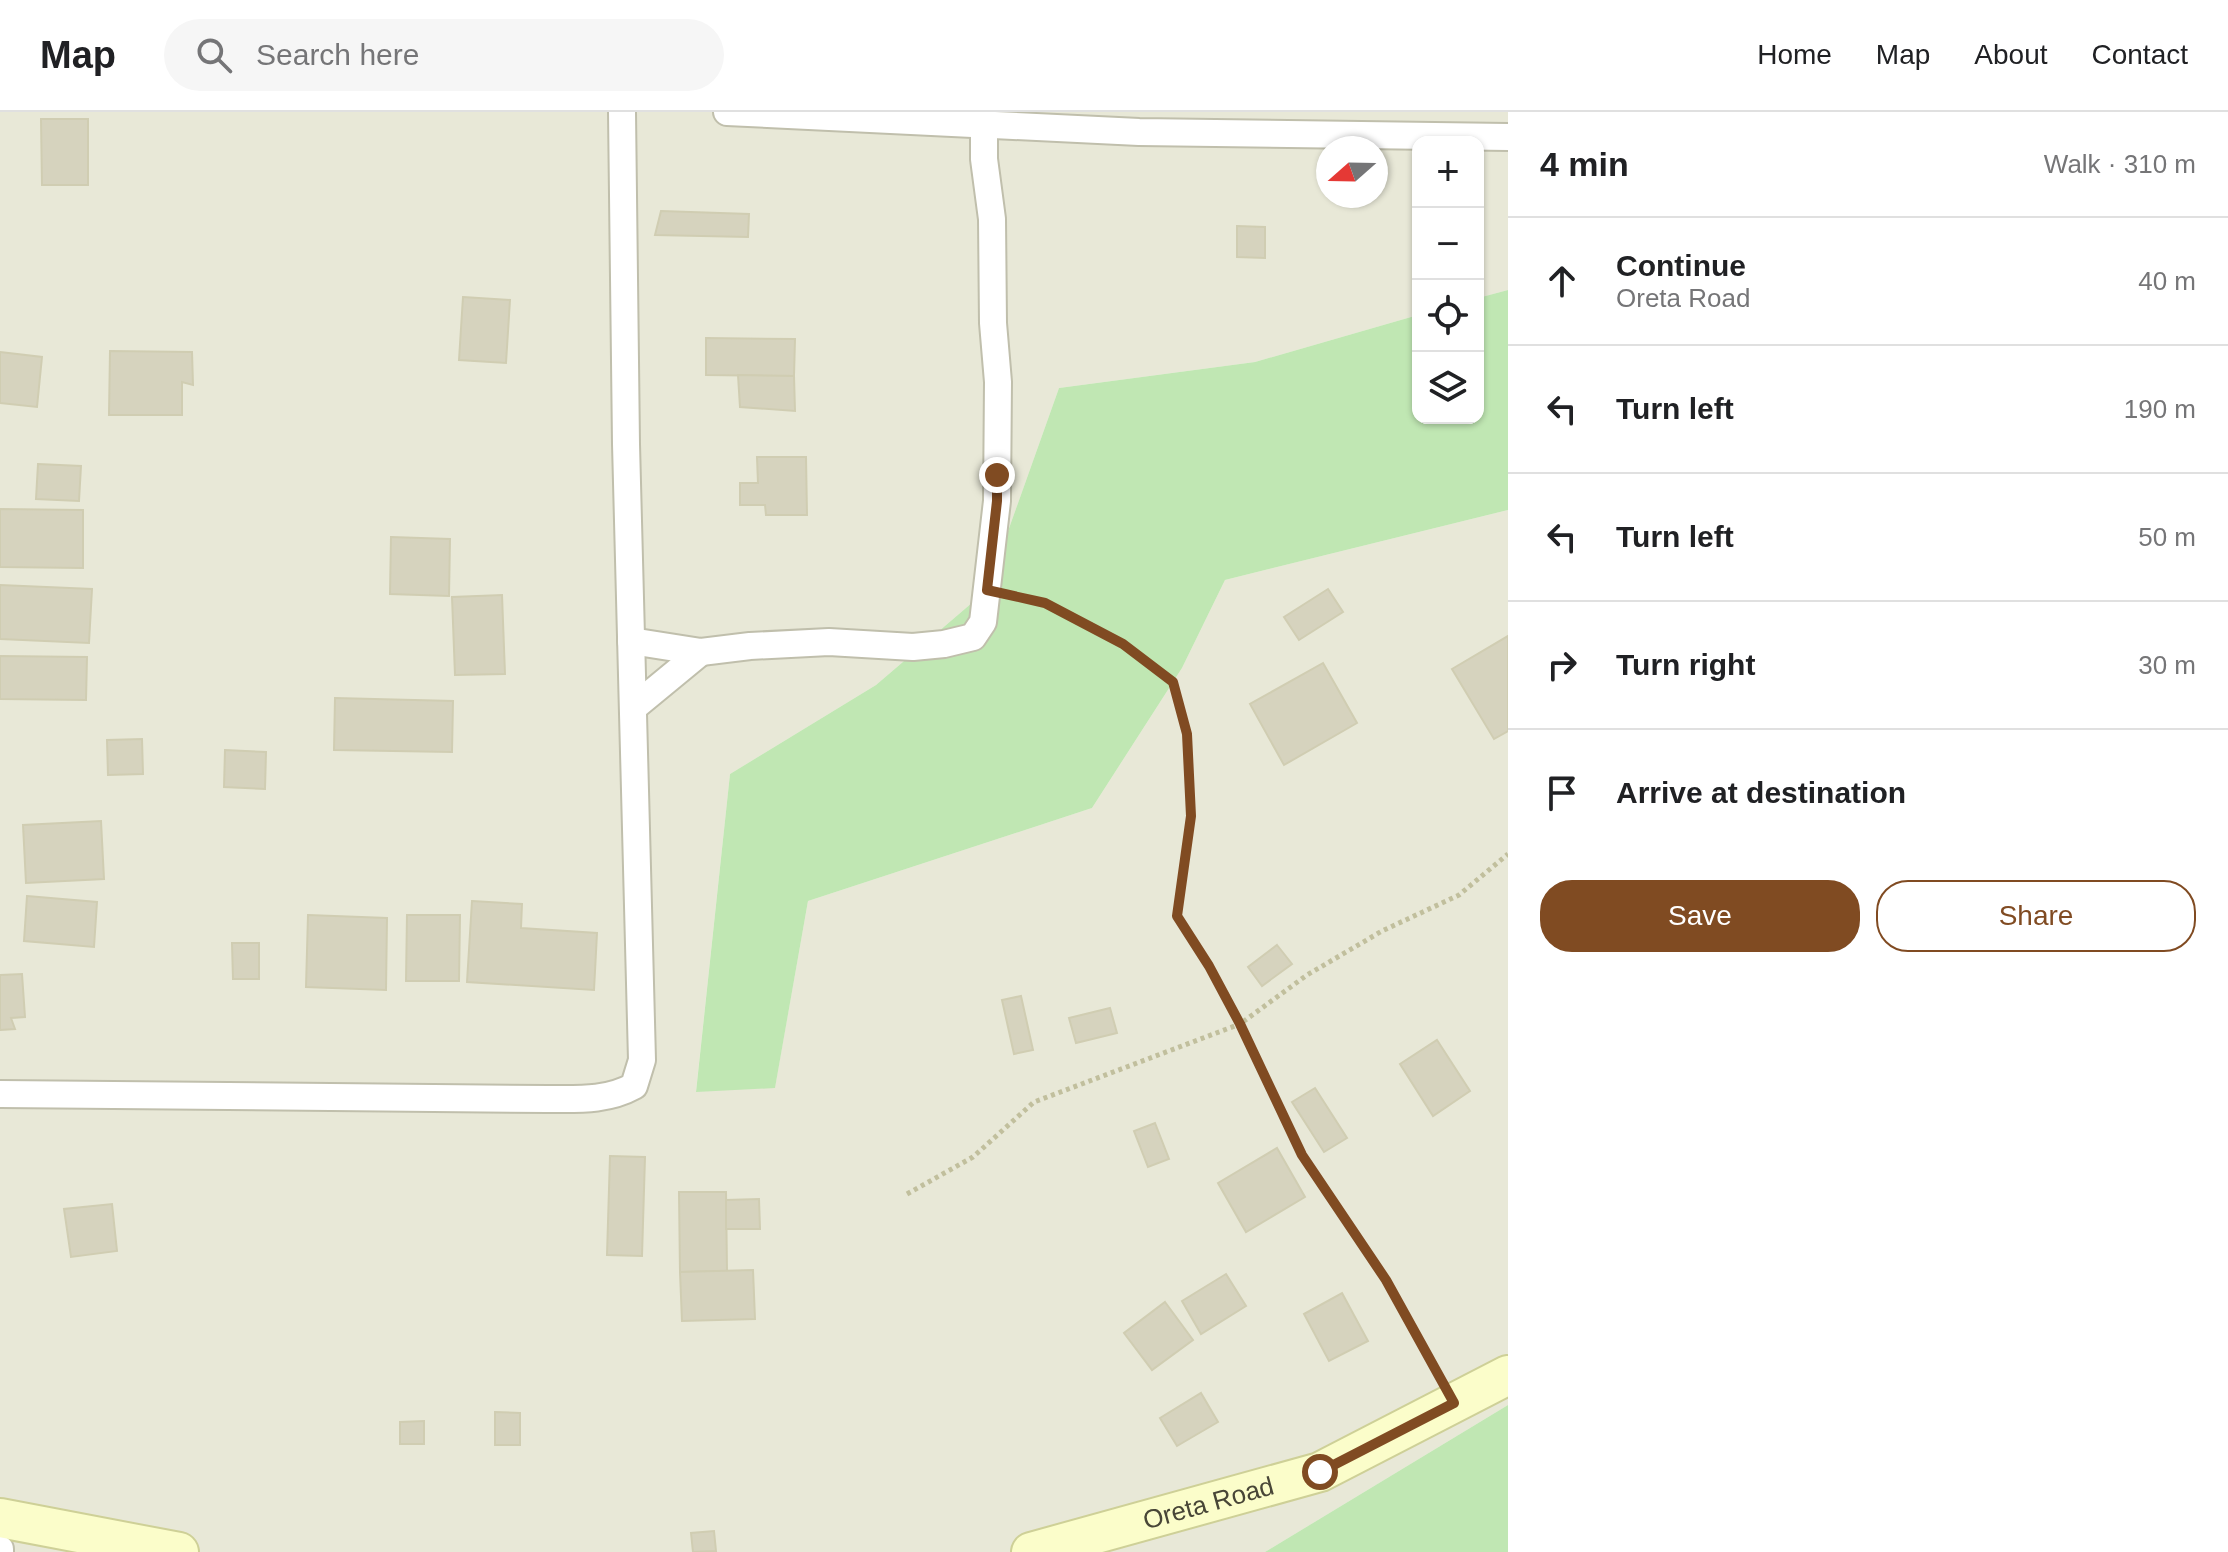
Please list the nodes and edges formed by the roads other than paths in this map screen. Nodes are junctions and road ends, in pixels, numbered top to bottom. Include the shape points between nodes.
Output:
1 (622, 112) edge
2 (727, 112) edge
3 (911, 116) edge
4 (984, 124) junction
5 (1508, 137) edge
6 (631, 641) junction
7 (701, 652) junction
8 (633, 708) junction
9 (0, 1094) edge
10 (1508, 1375) edge
11 (0, 1518) edge
12 (1084, 1546) edge
13 (179, 1552) edge
14 (1031, 1552) edge

1 - 6 street
2 - 3 street
3 - 4 street
4 - 5 street via 1139,132
4 - 7 street via 998,382 997,501 983,622 973,637 944,644 829,642
6 - 7 street
6 - 8 street
7 - 8 street
8 - 9 street via 642,1060 634,1086 603,1098 548,1099
10 - 12 street, Oreta Road via 1320,1472
11 - 13 street
12 - 14 street, Oreta Road

